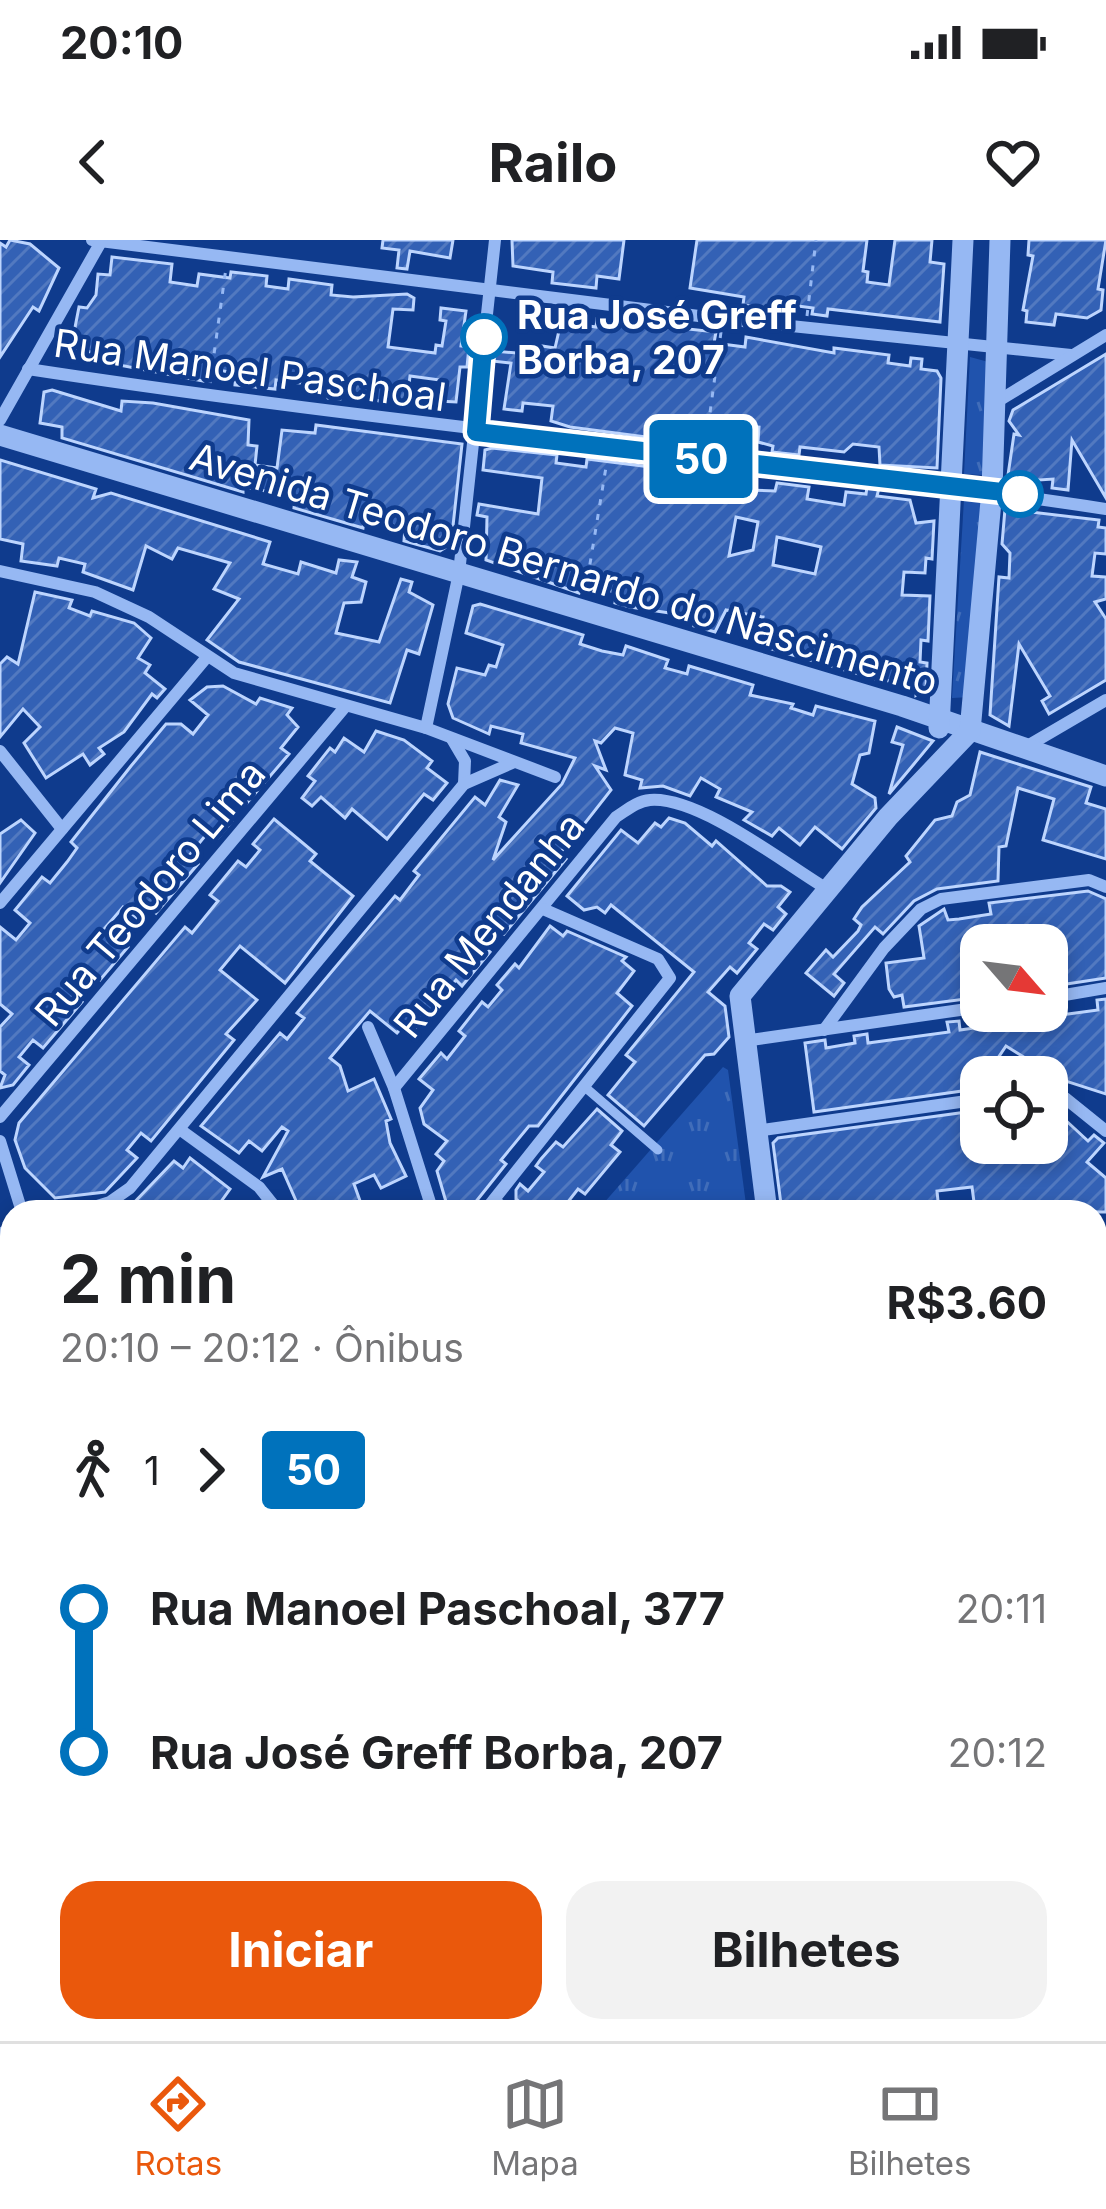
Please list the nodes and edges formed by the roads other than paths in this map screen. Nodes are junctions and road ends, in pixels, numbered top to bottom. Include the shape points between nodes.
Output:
1 (92, 240) edge
2 (495, 240) edge
3 (963, 240) edge
4 (1000, 240) edge
5 (102, 241) edge
6 (489, 290) junction
7 (1106, 335) edge
8 (958, 345) junction
9 (994, 350) junction
10 (1071, 355) junction
11 (28, 368) junction
12 (994, 404) junction
13 (0, 420) edge
14 (476, 432) junction
15 (0, 435) edge
16 (950, 489) junction
17 (992, 490) junction
18 (1104, 507) edge
19 (0, 572) edge
20 (459, 573) junction
21 (207, 658) junction
22 (1106, 700) edge
23 (345, 707) junction
24 (936, 720) junction
25 (426, 728) junction
26 (970, 731) junction
27 (452, 738) junction
28 (1023, 748) junction
29 (948, 752) junction
30 (1, 755) edge
31 (512, 763) junction
32 (1106, 776) edge
33 (555, 777) dead end
34 (464, 784) junction
35 (62, 829) junction
36 (1106, 887) edge
37 (827, 889) junction
38 (0, 903) edge
39 (543, 909) junction
40 (1106, 988) edge
41 (1068, 994) edge
42 (960, 1010) edge
43 (368, 1027) dead end
44 (824, 1030) junction
45 (743, 1041) junction
46 (394, 1088) junction
47 (586, 1088) junction
48 (1068, 1100) edge
49 (960, 1102) edge
50 (0, 1117) edge
51 (182, 1130) junction
52 (756, 1131) junction
53 (1106, 1131) edge
54 (0, 1141) edge
55 (658, 1150) dead end
56 (18, 1200) edge
57 (113, 1200) edge
58 (269, 1200) edge
59 (429, 1200) edge
60 (494, 1200) edge
61 (765, 1200) edge

1 - 5 street
2 - 6 street
3 - 8 street
4 - 9 street
5 - 6 street
5 - 11 street
6 - 8 street
6 - 14 street
7 - 10 street
8 - 9 street
8 - 16 street
9 - 10 street
9 - 12 street
10 - 12 street
11 - 13 street
11 - 14 street, Rua Manoel Paschoal
12 - 17 street
14 - 16 street, Rua Manoel Paschoal
14 - 20 street
15 - 20 street, Avenida Teodoro Bernardo do Nascimento
16 - 17 street, Rua Manoel Paschoal
16 - 24 street
17 - 18 street, Rua Manoel Paschoal
17 - 26 street
19 - 21 street via 109,597
20 - 24 street, Avenida Teodoro Bernardo do Nascimento
20 - 25 street
21 - 23 street
21 - 35 street
22 - 28 street
23 - 25 street
23 - 50 street, Rua Teodoro Lima
24 - 26 street, Avenida Teodoro Bernardo do Nascimento
24 - 29 street
25 - 27 street
26 - 28 street, Avenida Teodoro Bernardo do Nascimento
26 - 29 street
27 - 31 street
27 - 34 street via 466,761
28 - 32 street, Avenida Teodoro Bernardo do Nascimento
29 - 37 street
30 - 35 street
31 - 33 street
31 - 34 street
34 - 51 street
35 - 38 street
36 - 44 street via 1089,880 931,904 884,948
37 - 39 street, Rua Mendanha via 718,822 650,800 616,817
37 - 45 street via 743,989
39 - 46 street, Rua Mendanha
39 - 47 street via 658,959 669,973 659,998
40 - 41 street
42 - 44 street
43 - 46 street
44 - 45 street
45 - 52 street
46 - 59 street
47 - 55 lane
47 - 60 street
48 - 53 street
49 - 52 street
51 - 57 street
51 - 58 street
52 - 61 street
54 - 56 street

